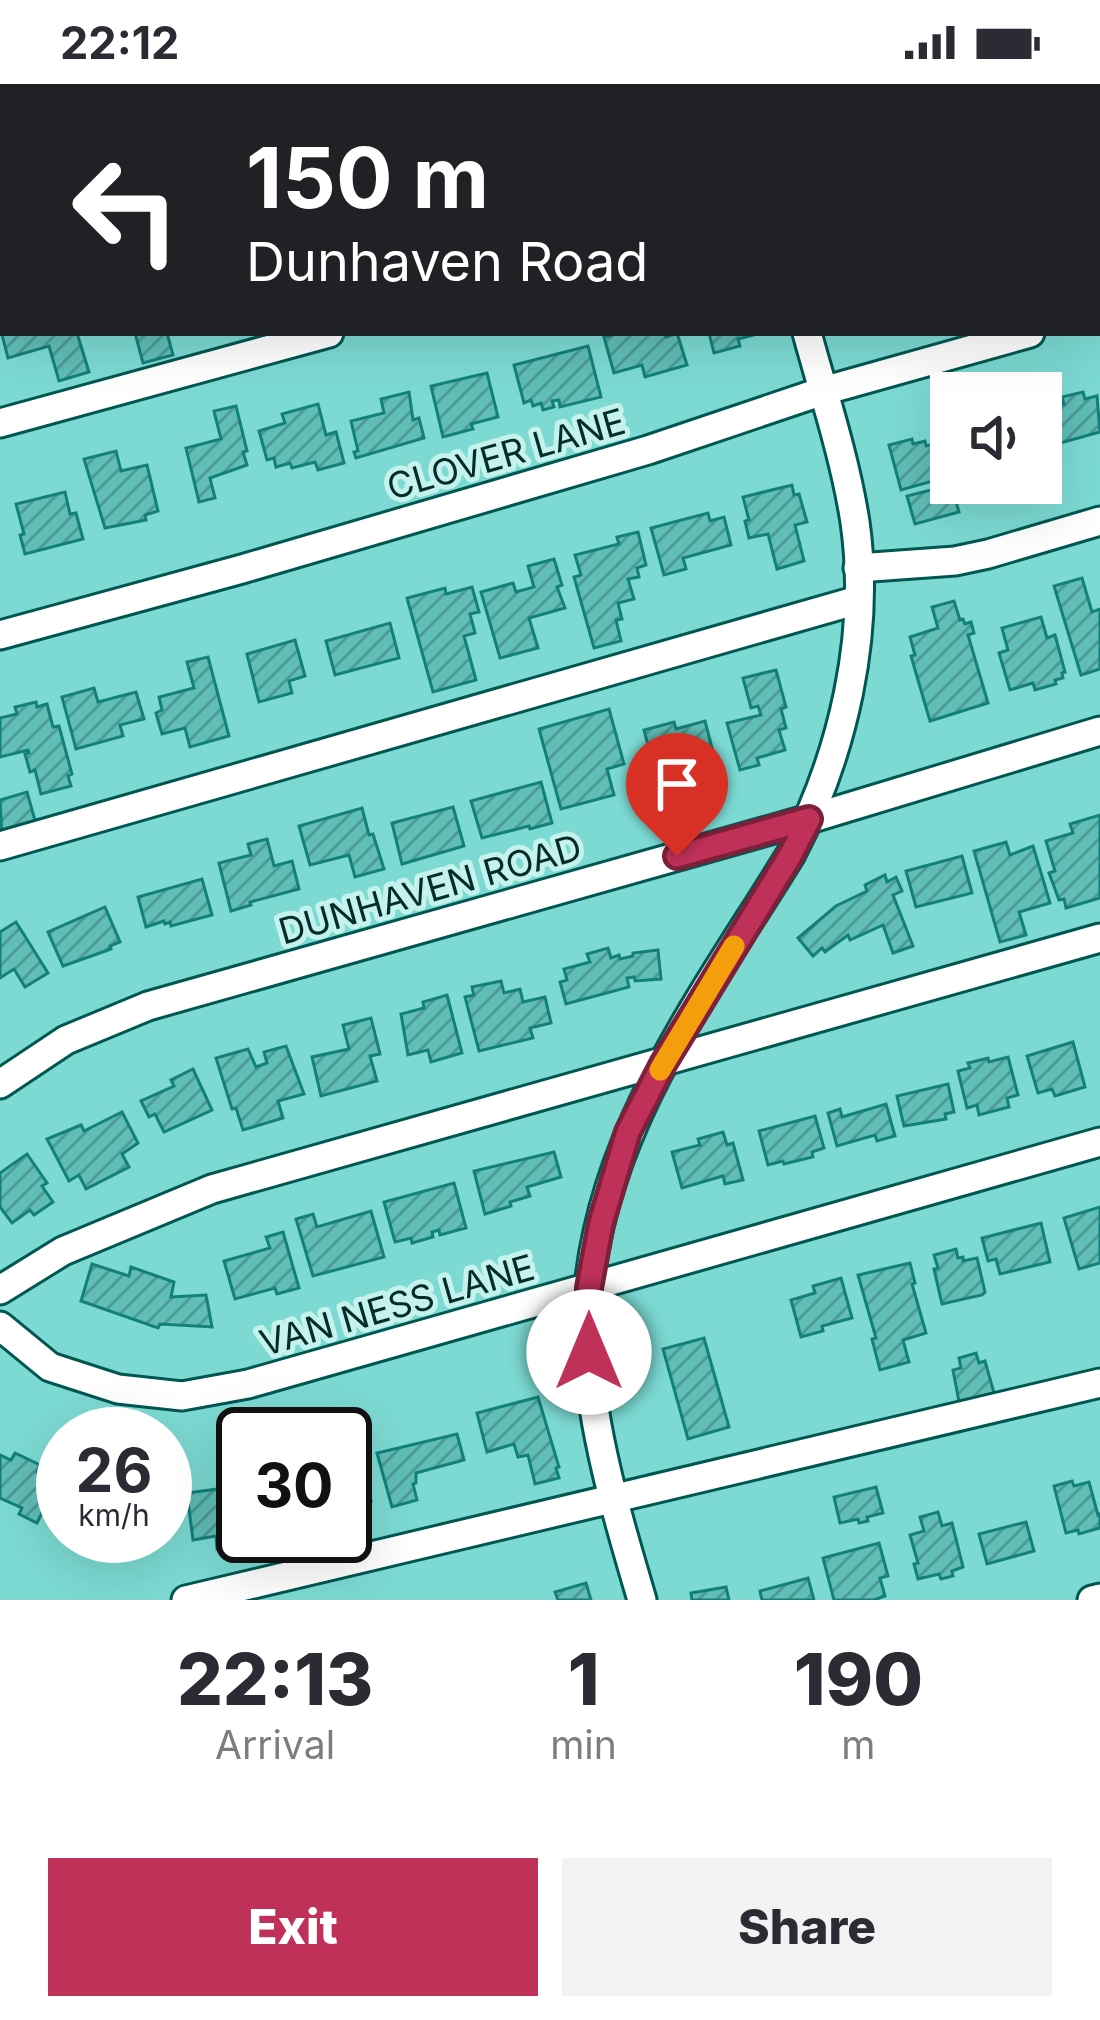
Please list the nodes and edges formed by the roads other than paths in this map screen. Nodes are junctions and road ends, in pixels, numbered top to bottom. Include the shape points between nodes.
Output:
1 (318, 336) edge
2 (808, 336) edge
3 (1019, 336) edge
4 (823, 391) junction
5 (0, 423) edge
6 (1100, 521) edge
7 (858, 568) junction
8 (858, 600) junction
9 (0, 635) edge
10 (1100, 731) edge
11 (809, 819) junction
12 (0, 846) edge
13 (1100, 938) edge
14 (663, 1064) junction
15 (0, 1084) edge
16 (1100, 1142) edge
17 (589, 1288) junction
18 (0, 1290) edge
19 (0, 1326) edge
20 (1100, 1383) edge
21 (612, 1499) junction
22 (186, 1600) edge
23 (641, 1600) edge

1 - 5 street
2 - 4 street
3 - 4 street, CLOVER LANE
4 - 7 street via 852,506
4 - 9 street, CLOVER LANE via 648,450
6 - 7 street via 955,561
7 - 8 street
8 - 11 street via 848,696
8 - 12 street
10 - 11 street, DUNHAVEN ROAD
11 - 14 street
11 - 15 street, DUNHAVEN ROAD via 148,1006 66,1040
13 - 14 street
14 - 17 street via 612,1178
14 - 18 street via 212,1189 64,1251
16 - 17 street, VAN NESS LANE
17 - 19 street, VAN NESS LANE via 182,1396 118,1389 50,1367
17 - 21 street via 589,1352
20 - 21 street
21 - 22 street
21 - 23 street

